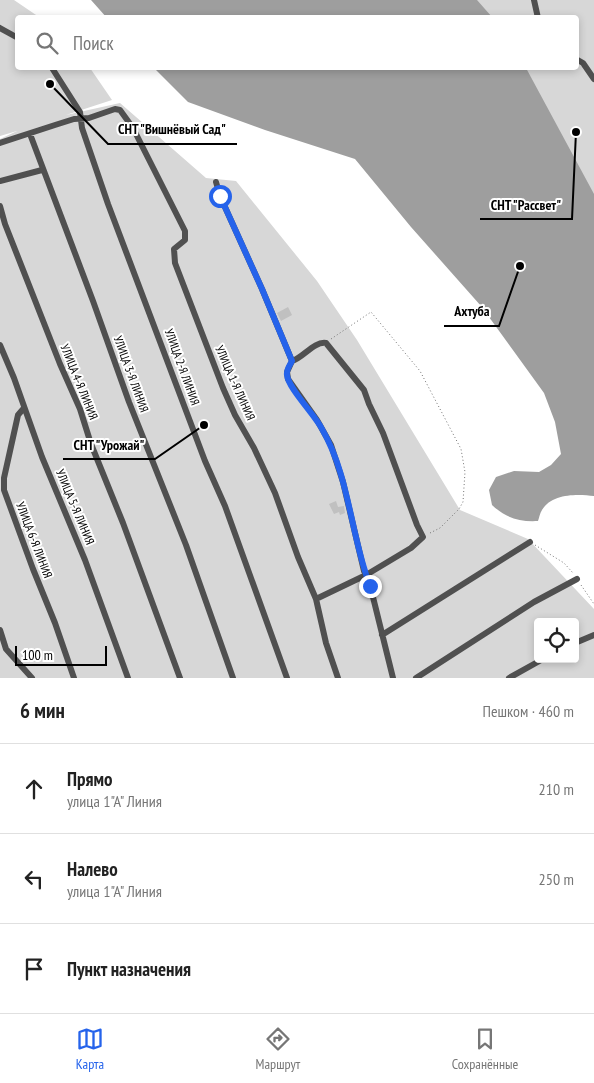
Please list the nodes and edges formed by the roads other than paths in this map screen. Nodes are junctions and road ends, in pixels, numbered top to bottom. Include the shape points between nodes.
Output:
1 (534, 0) edge
2 (537, 15) edge
3 (0, 28) edge
4 (15, 36) edge
5 (579, 61) edge
6 (591, 69) edge
7 (53, 70) edge
8 (594, 79) edge
9 (81, 119) junction
10 (30, 134) junction
11 (0, 143) edge
12 (42, 170) junction
13 (0, 181) edge
14 (216, 182) dead end
15 (0, 206) edge
16 (0, 345) edge
17 (292, 361) junction
18 (24, 408) junction
19 (530, 542) road end
20 (366, 575) junction
21 (577, 580) road end
22 (316, 599) junction
23 (0, 630) edge
24 (382, 635) junction
25 (594, 635) edge
26 (579, 641) edge
27 (536, 663) edge
28 (32, 678) edge
29 (74, 678) edge
30 (128, 678) edge
31 (180, 678) edge
32 (233, 678) edge
33 (287, 678) edge
34 (338, 678) edge
35 (393, 678) edge
36 (416, 678) edge
37 (509, 678) edge

1 - 2 street
3 - 4 street
5 - 6 street
6 - 8 street
7 - 9 street, УЛИЦА 2-Я ЛИНИЯ via 72,97
9 - 10 street
9 - 22 street, УЛИЦА 1-Я ЛИНИЯ via 118,109 122,112 184,231 185,240 173,252 184,288 235,415 268,475
9 - 33 street, УЛИЦА 2-Я ЛИНИЯ via 108,204 204,461 225,506
10 - 11 street
10 - 12 street, УЛИЦА 3-Я ЛИНИЯ
12 - 13 street
12 - 32 street, УЛИЦА 3-Я ЛИНИЯ via 186,545
14 - 17 street
15 - 31 street, УЛИЦА 4-Я ЛИНИЯ
16 - 18 street, УЛИЦА 5-Я ЛИНИЯ
17 - 20 street via 287,377 330,445 343,482
17 - 20 street via 320,342 326,343 364,390 423,537
18 - 29 street, УЛИЦА 6-Я ЛИНИЯ via 18,415 4,490
18 - 30 street, УЛИЦА 5-Я ЛИНИЯ
19 - 24 street
20 - 22 street
20 - 24 street
21 - 36 street via 534,602
22 - 34 street, УЛИЦА 1-Я ЛИНИЯ
23 - 28 street via 6,649
24 - 35 street
25 - 26 street
27 - 37 street

